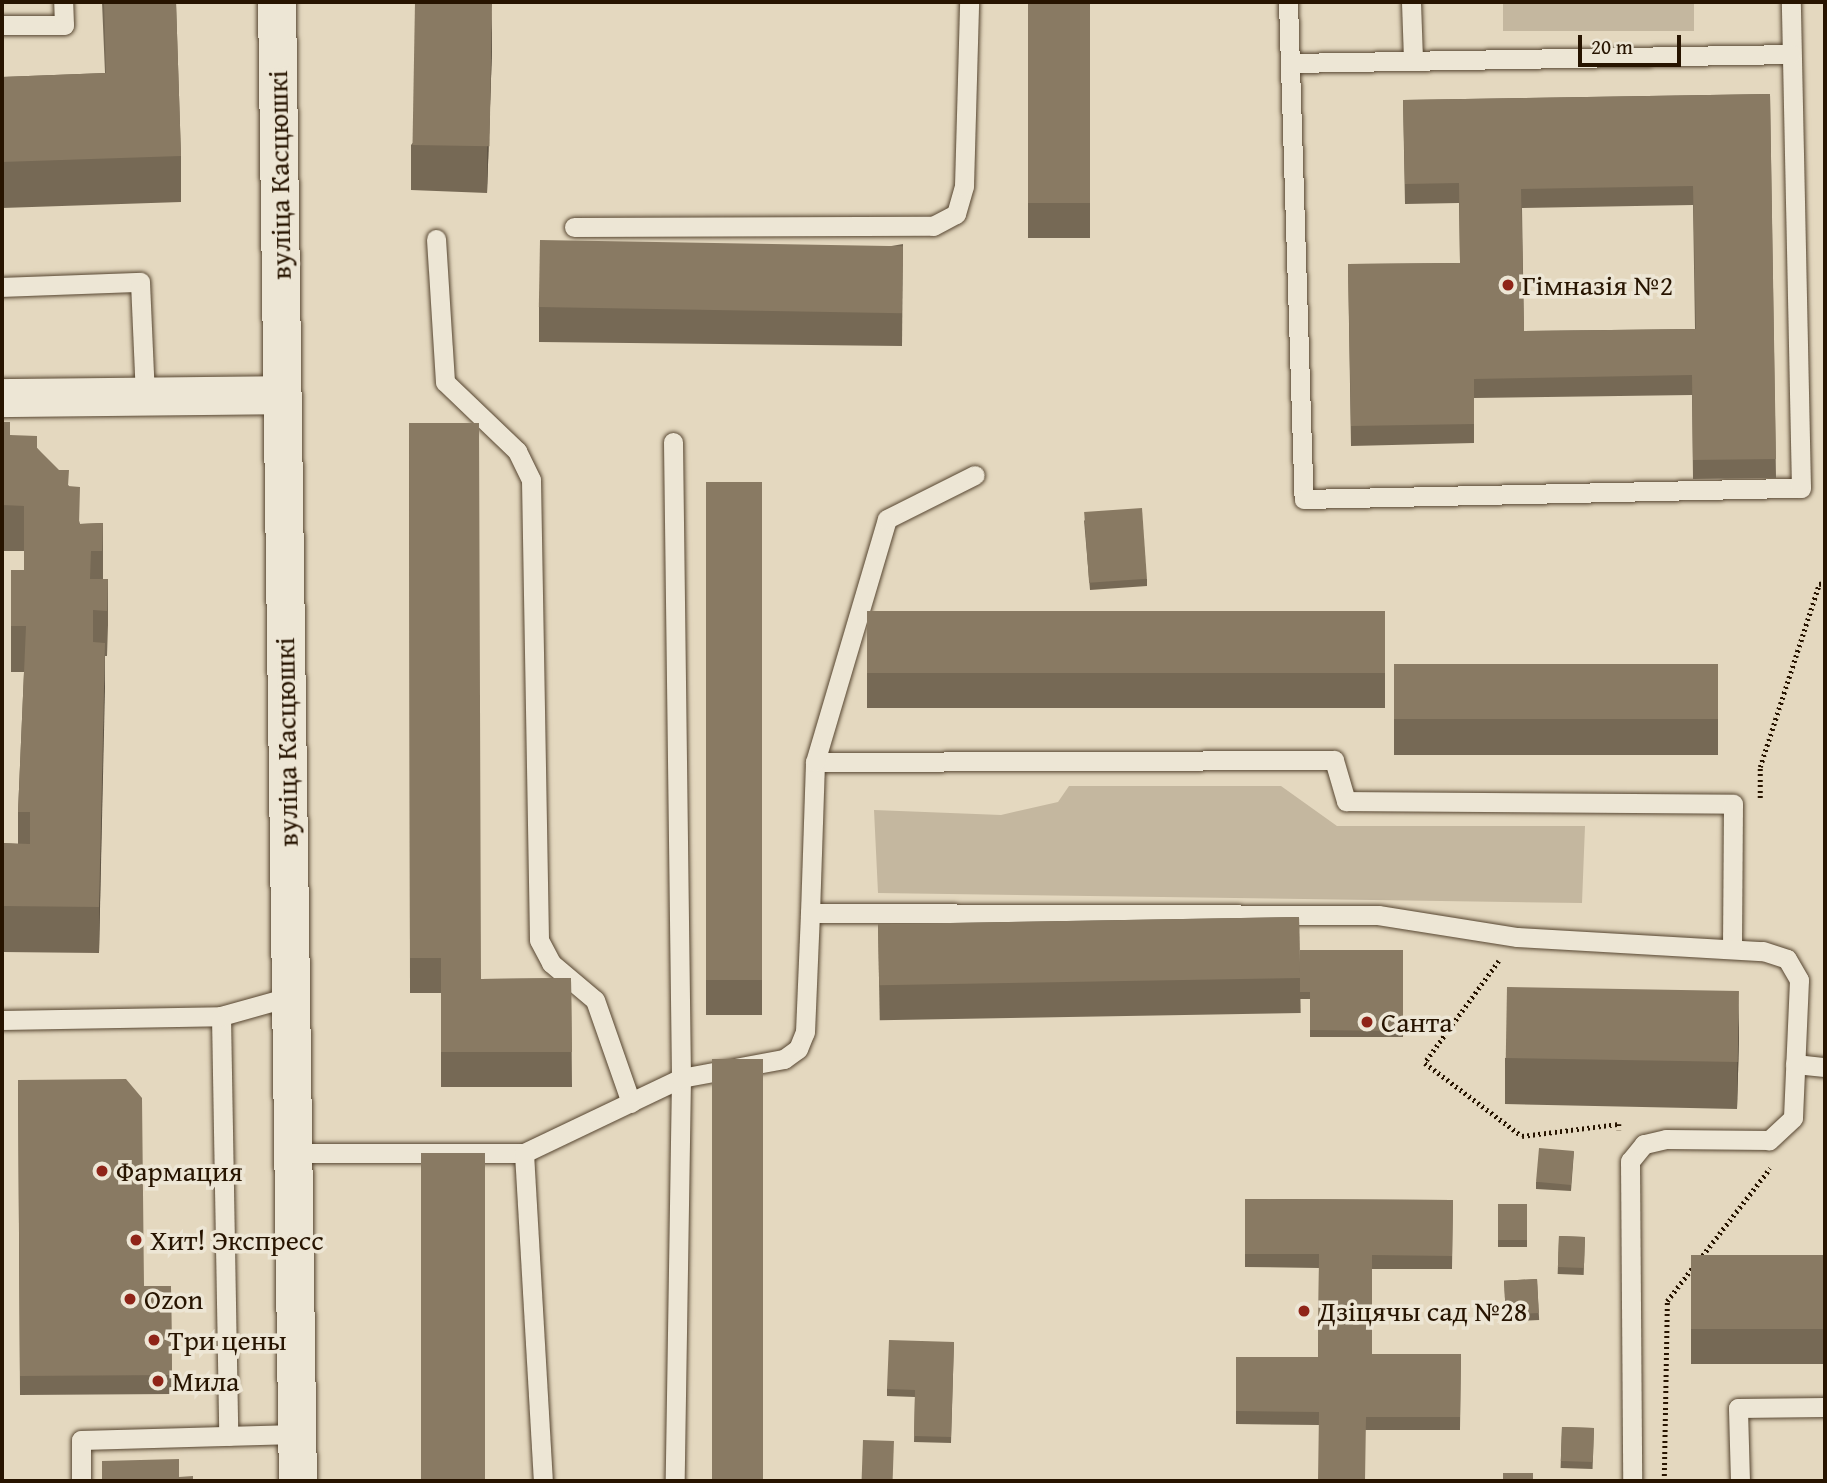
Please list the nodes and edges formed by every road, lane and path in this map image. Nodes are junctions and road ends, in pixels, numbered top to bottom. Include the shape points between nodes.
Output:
1 (63, 2) edge
2 (277, 2) edge
3 (969, 2) edge
4 (1288, 2) edge
5 (1411, 2) edge
6 (1791, 2) edge
7 (2, 25) edge
8 (1791, 54) junction
9 (1413, 60) junction
10 (1291, 63) junction
11 (574, 227) dead end
12 (436, 239) dead end
13 (2, 287) edge
14 (281, 395) junction
15 (145, 396) junction
16 (2, 398) edge
17 (673, 442) dead end
18 (975, 475) dead end
19 (1825, 583) edge
20 (815, 762) junction
21 (1760, 806) dead end
22 (810, 913) junction
23 (1517, 937) junction
24 (1732, 949) junction
25 (289, 997) junction
26 (221, 1016) junction
27 (2, 1020) edge
28 (1795, 1064) junction
29 (1825, 1067) edge
30 (681, 1079) junction
31 (631, 1103) junction
32 (1619, 1138) dead end
33 (1769, 1140) junction
34 (293, 1153) junction
35 (524, 1153) junction
36 (1825, 1407) edge
37 (296, 1434) junction
38 (228, 1436) junction
39 (81, 1481) edge
40 (298, 1481) edge
41 (543, 1481) edge
42 (674, 1481) edge
43 (1632, 1481) edge
44 (1664, 1481) edge
45 (1740, 1481) edge

1 - 7 lane via 64,25
2 - 14 street, вуліца Касцюшкі
3 - 11 lane via 964,186 956,214 933,226
4 - 10 lane
5 - 9 lane
6 - 8 lane
8 - 9 lane
8 - 10 lane via 1801,488 1304,499
9 - 10 lane
12 - 31 lane via 445,382 517,451 531,480 539,940 551,963 594,1000
13 - 15 lane via 139,282
14 - 15 street
14 - 25 street, вуліца Касцюшкі
15 - 16 street
17 - 30 lane
18 - 20 lane via 887,519
19 - 21 path via 1819,584 1760,767
20 - 22 lane
20 - 24 lane via 1334,760 1346,801 1733,804
22 - 23 lane via 1378,915
22 - 30 lane via 805,1032 798,1049 784,1059
23 - 24 lane
23 - 32 path via 1425,1063 1522,1136 1619,1124
24 - 28 lane via 1787,959 1799,980
25 - 26 lane
25 - 34 street, вуліца Касцюшкі
26 - 27 lane
26 - 38 lane
28 - 29 lane
28 - 33 lane via 1793,1118
30 - 31 lane
30 - 42 lane
31 - 35 lane
33 - 43 lane via 1666,1139 1644,1144 1630,1161
33 - 44 path via 1773,1164 1667,1301
34 - 35 lane
34 - 37 street, вуліца Касцюшкі
35 - 41 lane
36 - 45 lane via 1738,1408
37 - 38 lane
37 - 40 street, вуліца Касцюшкі
38 - 39 lane via 81,1440

